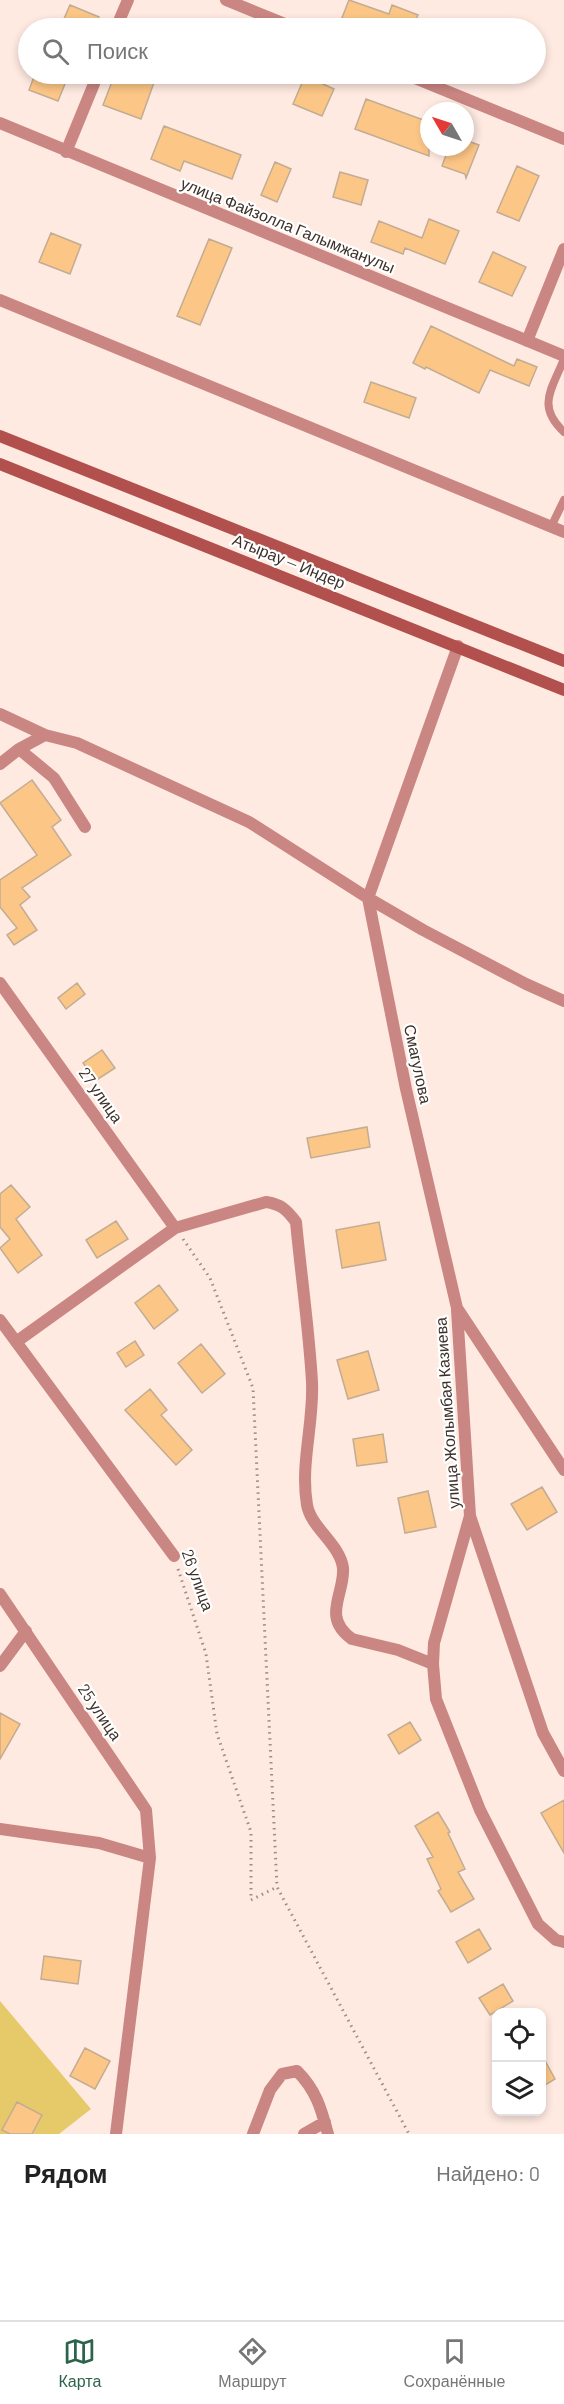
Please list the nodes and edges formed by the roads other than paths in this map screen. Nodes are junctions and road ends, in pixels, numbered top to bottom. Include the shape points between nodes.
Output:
1 (128, 0) edge
2 (226, 0) edge
3 (120, 18) edge
4 (270, 18) edge
5 (94, 84) edge
6 (429, 84) edge
7 (0, 123) edge
8 (564, 139) edge
9 (66, 152) junction
10 (564, 249) edge
11 (0, 300) edge
12 (527, 341) junction
13 (564, 357) edge
14 (564, 432) edge
15 (0, 436) edge
16 (0, 464) edge
17 (564, 500) edge
18 (551, 527) junction
19 (564, 532) edge
20 (458, 646) junction
21 (564, 661) edge
22 (564, 690) edge
23 (0, 714) edge
24 (45, 735) junction
25 (19, 749) junction
26 (0, 764) edge
27 (85, 827) dead end
28 (368, 898) junction
29 (0, 982) edge
30 (564, 1001) edge
31 (175, 1228) junction
32 (457, 1308) junction
33 (0, 1320) edge
34 (16, 1342) junction
35 (564, 1470) edge
36 (470, 1516) junction
37 (174, 1556) road end
38 (0, 1594) edge
39 (26, 1631) junction
40 (433, 1664) junction
41 (0, 1666) edge
42 (564, 1771) edge
43 (0, 1829) edge
44 (150, 1858) junction
45 (564, 1942) edge
46 (327, 2128) edge
47 (116, 2134) edge
48 (253, 2134) edge
49 (304, 2134) edge

1 - 3 street
2 - 4 street
5 - 9 street
6 - 8 street
7 - 9 street, улица Файзолла Галымжанулы
9 - 12 street, улица Файзолла Галымжанулы
10 - 12 street
11 - 18 street
12 - 13 street, улица Файзолла Галымжанулы
13 - 14 lane via 548,400 552,420
15 - 21 main road, Атырау — Индер
16 - 20 main road, Атырау — Индер
17 - 18 lane
18 - 19 street
20 - 22 main road, Атырау — Индер
20 - 28 street
23 - 24 street
24 - 25 street
24 - 28 street via 77,743 249,822
25 - 26 street
25 - 27 street via 54,778
28 - 30 street
28 - 32 street, Смагулова via 406,1089
29 - 31 street, 27 улица
31 - 34 street
31 - 40 street via 266,1202 278,1204 296,1222 312,1382 311,1427 304,1470 307,1506 340,1558 342,1574 336,1616 352,1639 398,1650
32 - 35 street, Смагулова
32 - 36 street, улица Жолымбая Казиева
33 - 34 street, 26 улица
34 - 37 street, 26 улица
36 - 40 street, улица Жолымбая Казиева via 434,1642
36 - 42 street, улица Жолымбая Казиева via 543,1733
38 - 39 street, 25 улица
39 - 41 street
39 - 44 street, 25 улица via 146,1810
40 - 45 street, улица Жолымбая Казиева via 436,1699 480,1810 538,1924
43 - 44 street via 99,1843
44 - 47 street, 25 улица
46 - 48 street via 310,2084 297,2071 282,2074 270,2090
46 - 49 street

